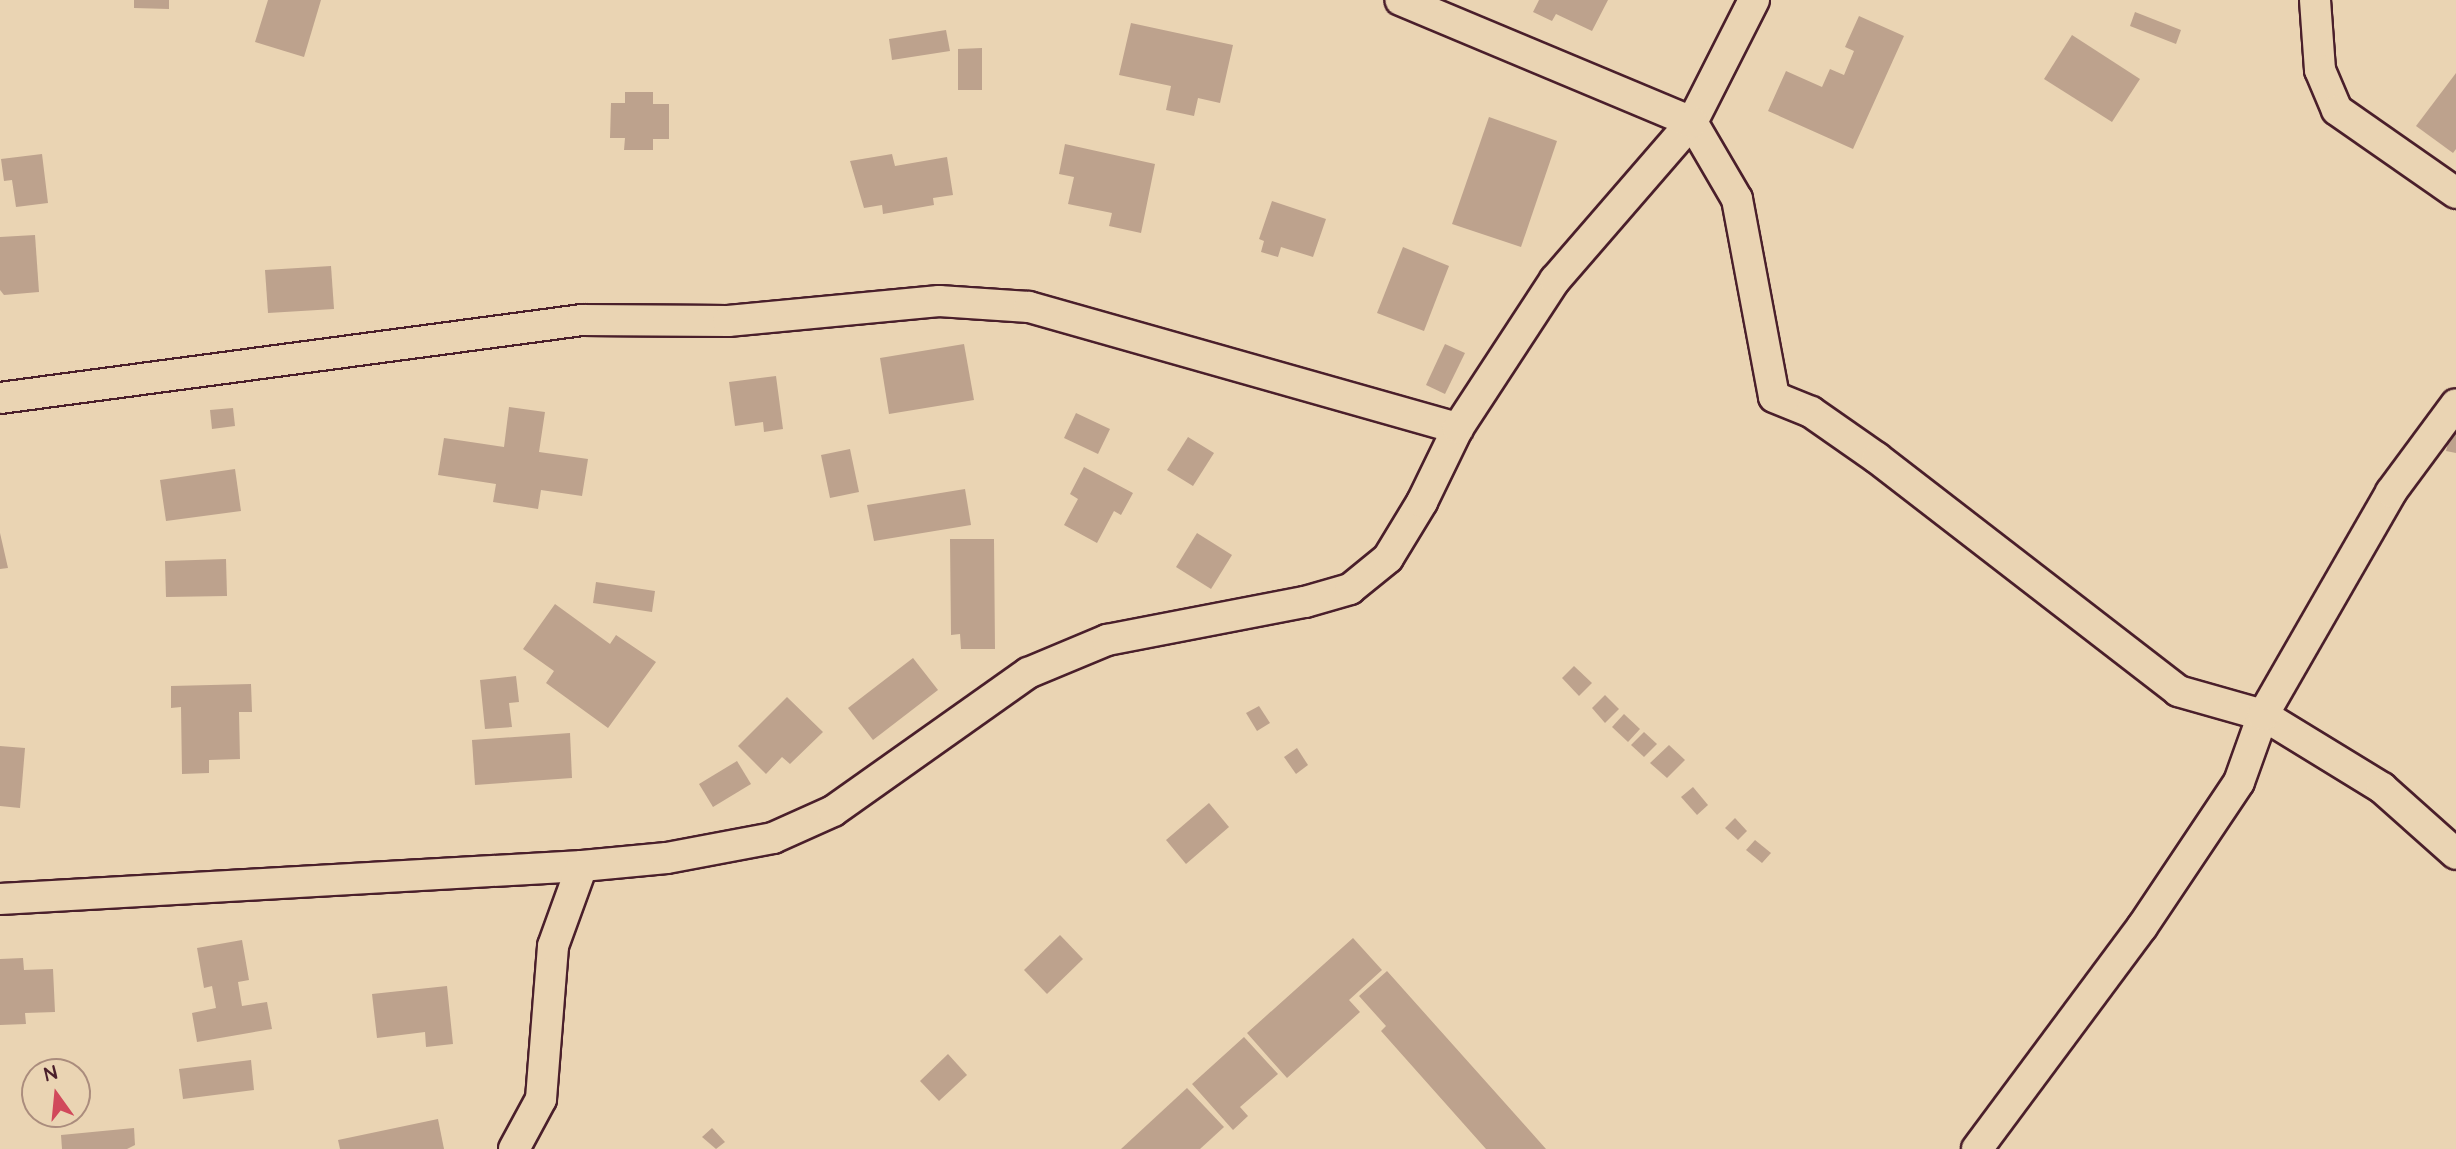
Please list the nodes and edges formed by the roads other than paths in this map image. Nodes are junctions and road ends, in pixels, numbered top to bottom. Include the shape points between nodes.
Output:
1 (1401, 0) edge
2 (1754, 0) edge
3 (2315, 0) edge
4 (1692, 122) junction
5 (2456, 193) edge
6 (0, 398) edge
7 (2456, 404) edge
8 (1458, 428) junction
9 (2263, 715) junction
10 (2456, 854) edge
11 (583, 866) junction
12 (0, 899) edge
13 (514, 1149) edge
14 (1978, 1149) edge

1 - 4 street
2 - 4 street
3 - 5 street via 2320,70 2337,110
4 - 8 street via 1555,281
4 - 9 street via 1737,199 1774,397 1811,412 1877,458 2178,691
6 - 8 street via 582,320 728,321 939,301 1029,307
7 - 9 street via 2391,492
8 - 11 street via 1388,558 1350,589 1107,640 1028,673 834,811 773,838 667,858
9 - 10 street via 2382,788
9 - 14 street via 2239,782 2142,927
11 - 12 street
11 - 13 street via 553,947 541,1099

